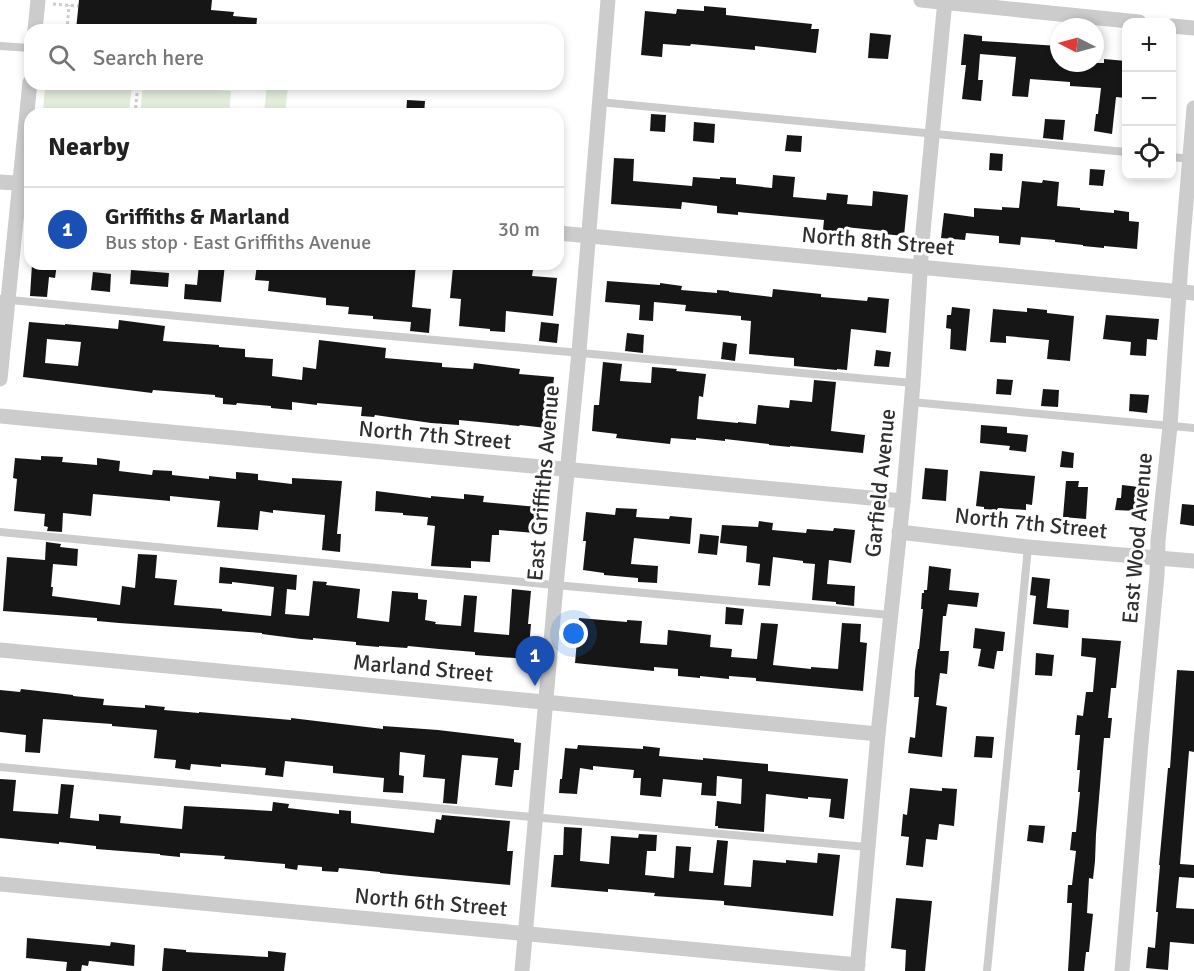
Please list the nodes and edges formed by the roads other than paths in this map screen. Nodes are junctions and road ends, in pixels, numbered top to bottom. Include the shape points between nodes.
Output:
1 (38, 0) edge
2 (608, 0) edge
3 (921, 0) edge
4 (945, 1) edge
5 (1122, 20) edge
6 (36, 24) edge
7 (1176, 26) edge
8 (1194, 28) edge
9 (0, 46) edge
10 (24, 48) edge
11 (30, 90) edge
12 (599, 102) junction
13 (29, 108) edge
14 (1194, 108) edge
15 (932, 133) junction
16 (1122, 152) edge
17 (1176, 157) edge
18 (1192, 159) edge
19 (0, 182) edge
20 (24, 184) edge
21 (24, 190) edge
22 (564, 234) edge
23 (589, 236) junction
24 (920, 267) junction
25 (1187, 293) edge
26 (4, 300) edge
27 (579, 352) junction
28 (0, 379) edge
29 (913, 383) junction
30 (911, 402) junction
31 (0, 416) edge
32 (1170, 426) junction
33 (1194, 428) edge
34 (567, 470) junction
35 (903, 501) junction
36 (0, 532) edge
37 (899, 532) junction
38 (1028, 546) junction
39 (1158, 558) junction
40 (1194, 561) edge
41 (556, 585) junction
42 (890, 615) junction
43 (0, 651) edge
44 (546, 702) junction
45 (878, 734) junction
46 (0, 766) edge
47 (536, 817) junction
48 (867, 847) junction
49 (0, 884) edge
50 (526, 933) junction
51 (857, 968) edge
52 (522, 971) edge
53 (987, 971) edge
54 (1122, 971) edge

1 - 6 street
2 - 12 street, East Griffiths Avenue
3 - 4 street
4 - 5 street
4 - 15 street, Garfield Avenue
7 - 8 street
9 - 10 lane
11 - 13 street
12 - 15 lane
12 - 23 street, East Griffiths Avenue
14 - 18 street, East Wood Avenue
15 - 16 lane
15 - 24 street, Garfield Avenue
17 - 18 lane
18 - 25 street, East Wood Avenue
19 - 20 street
21 - 26 street
22 - 23 street, North 8th Street
23 - 24 street, North 8th Street
23 - 27 street, East Griffiths Avenue
24 - 25 street, North 8th Street
24 - 29 street, Garfield Avenue
25 - 32 street, East Wood Avenue
26 - 27 lane
26 - 28 street
27 - 29 lane
27 - 34 street, East Griffiths Avenue
29 - 30 street, Garfield Avenue
30 - 32 lane
30 - 35 street, Garfield Avenue
31 - 34 street, North 7th Street
32 - 33 lane
32 - 39 street, East Wood Avenue
34 - 35 street, North 7th Street
34 - 41 street, East Griffiths Avenue
35 - 37 street, Garfield Avenue
36 - 41 lane
37 - 38 street, North 7th Street
37 - 42 street, Garfield Avenue
38 - 39 street, North 7th Street
38 - 53 lane
39 - 40 street, North 7th Street
39 - 54 street, East Wood Avenue
41 - 42 lane
41 - 44 street, East Griffiths Avenue
42 - 45 street, Garfield Avenue
43 - 44 street, Marland Street
44 - 45 street, Marland Street
44 - 47 street, East Griffiths Avenue
45 - 48 street, Garfield Avenue
46 - 47 lane
47 - 48 lane
47 - 50 street, East Griffiths Avenue
48 - 51 street, Garfield Avenue
49 - 50 street, North 6th Street
50 - 51 street, North 6th Street
50 - 52 street, East Griffiths Avenue

